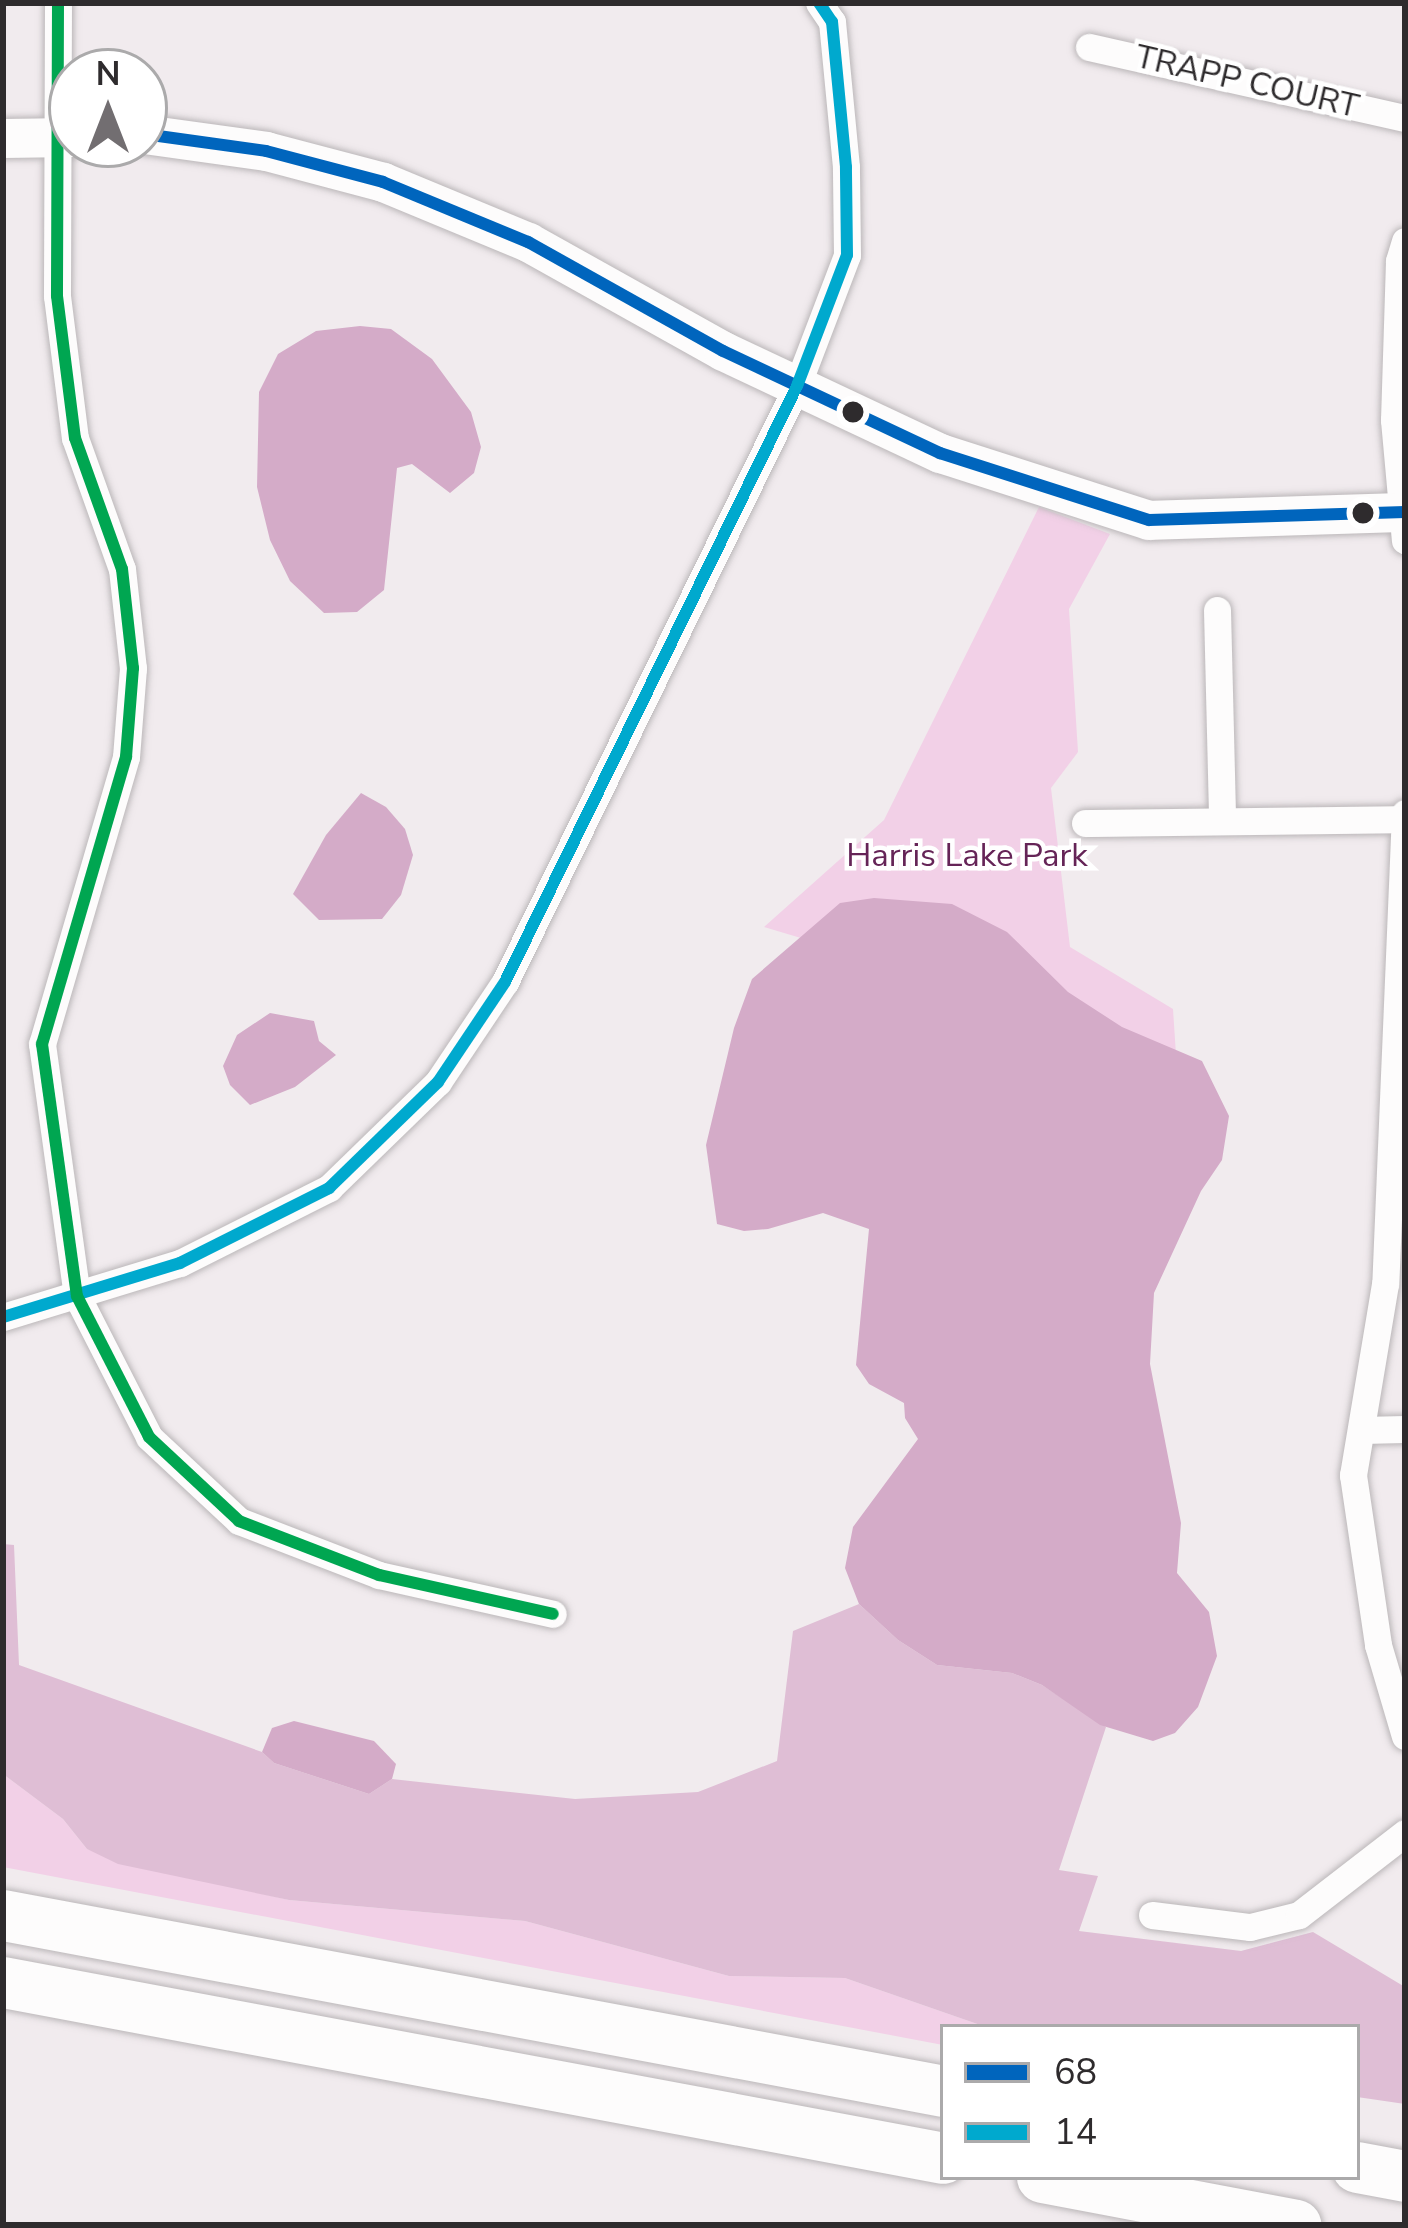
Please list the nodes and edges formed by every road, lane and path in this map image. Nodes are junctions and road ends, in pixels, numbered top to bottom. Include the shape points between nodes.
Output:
1 (58, 3) edge
2 (819, 3) edge
3 (1089, 47) dead end
4 (60, 48) edge
5 (1405, 118) edge
6 (48, 137) edge
7 (168, 137) edge
8 (3, 138) edge
9 (63, 168) edge
10 (1405, 241) edge
11 (797, 386) junction
12 (1404, 522) edge
13 (1217, 610) dead end
14 (1405, 816) edge
15 (1222, 821) junction
16 (1084, 823) dead end
17 (1398, 1153) edge
18 (77, 1296) junction
19 (3, 1317) edge
20 (1405, 1429) edge
21 (1360, 1430) junction
22 (553, 1614) dead end
23 (1405, 1736) edge
24 (1405, 1833) edge
25 (3, 1915) edge
26 (1152, 1915) dead end
27 (3, 1982) edge
28 (940, 2090) edge
29 (940, 2157) edge
30 (1360, 2168) edge
31 (1405, 2176) edge
32 (1058, 2180) edge
33 (1295, 2225) edge

1 - 4 street
2 - 11 street via 832,22 847,255
3 - 5 street, TRAPP COURT
6 - 8 street
7 - 11 street via 266,151 383,182 528,242
9 - 18 street via 57,296 75,438 122,569 133,668 126,757 42,1044
10 - 12 street via 1394,420
11 - 12 street via 940,453 1149,520
11 - 18 street via 506,982 438,1082 329,1188 181,1263
13 - 15 street
14 - 15 street
14 - 17 street
15 - 16 street
17 - 21 street
18 - 19 street
18 - 22 street via 149,1437 239,1521 379,1575
20 - 21 street
21 - 23 street via 1353,1475 1378,1646
24 - 26 street via 1299,1915 1250,1927
25 - 28 highway
27 - 29 highway
30 - 31 highway
32 - 33 highway

